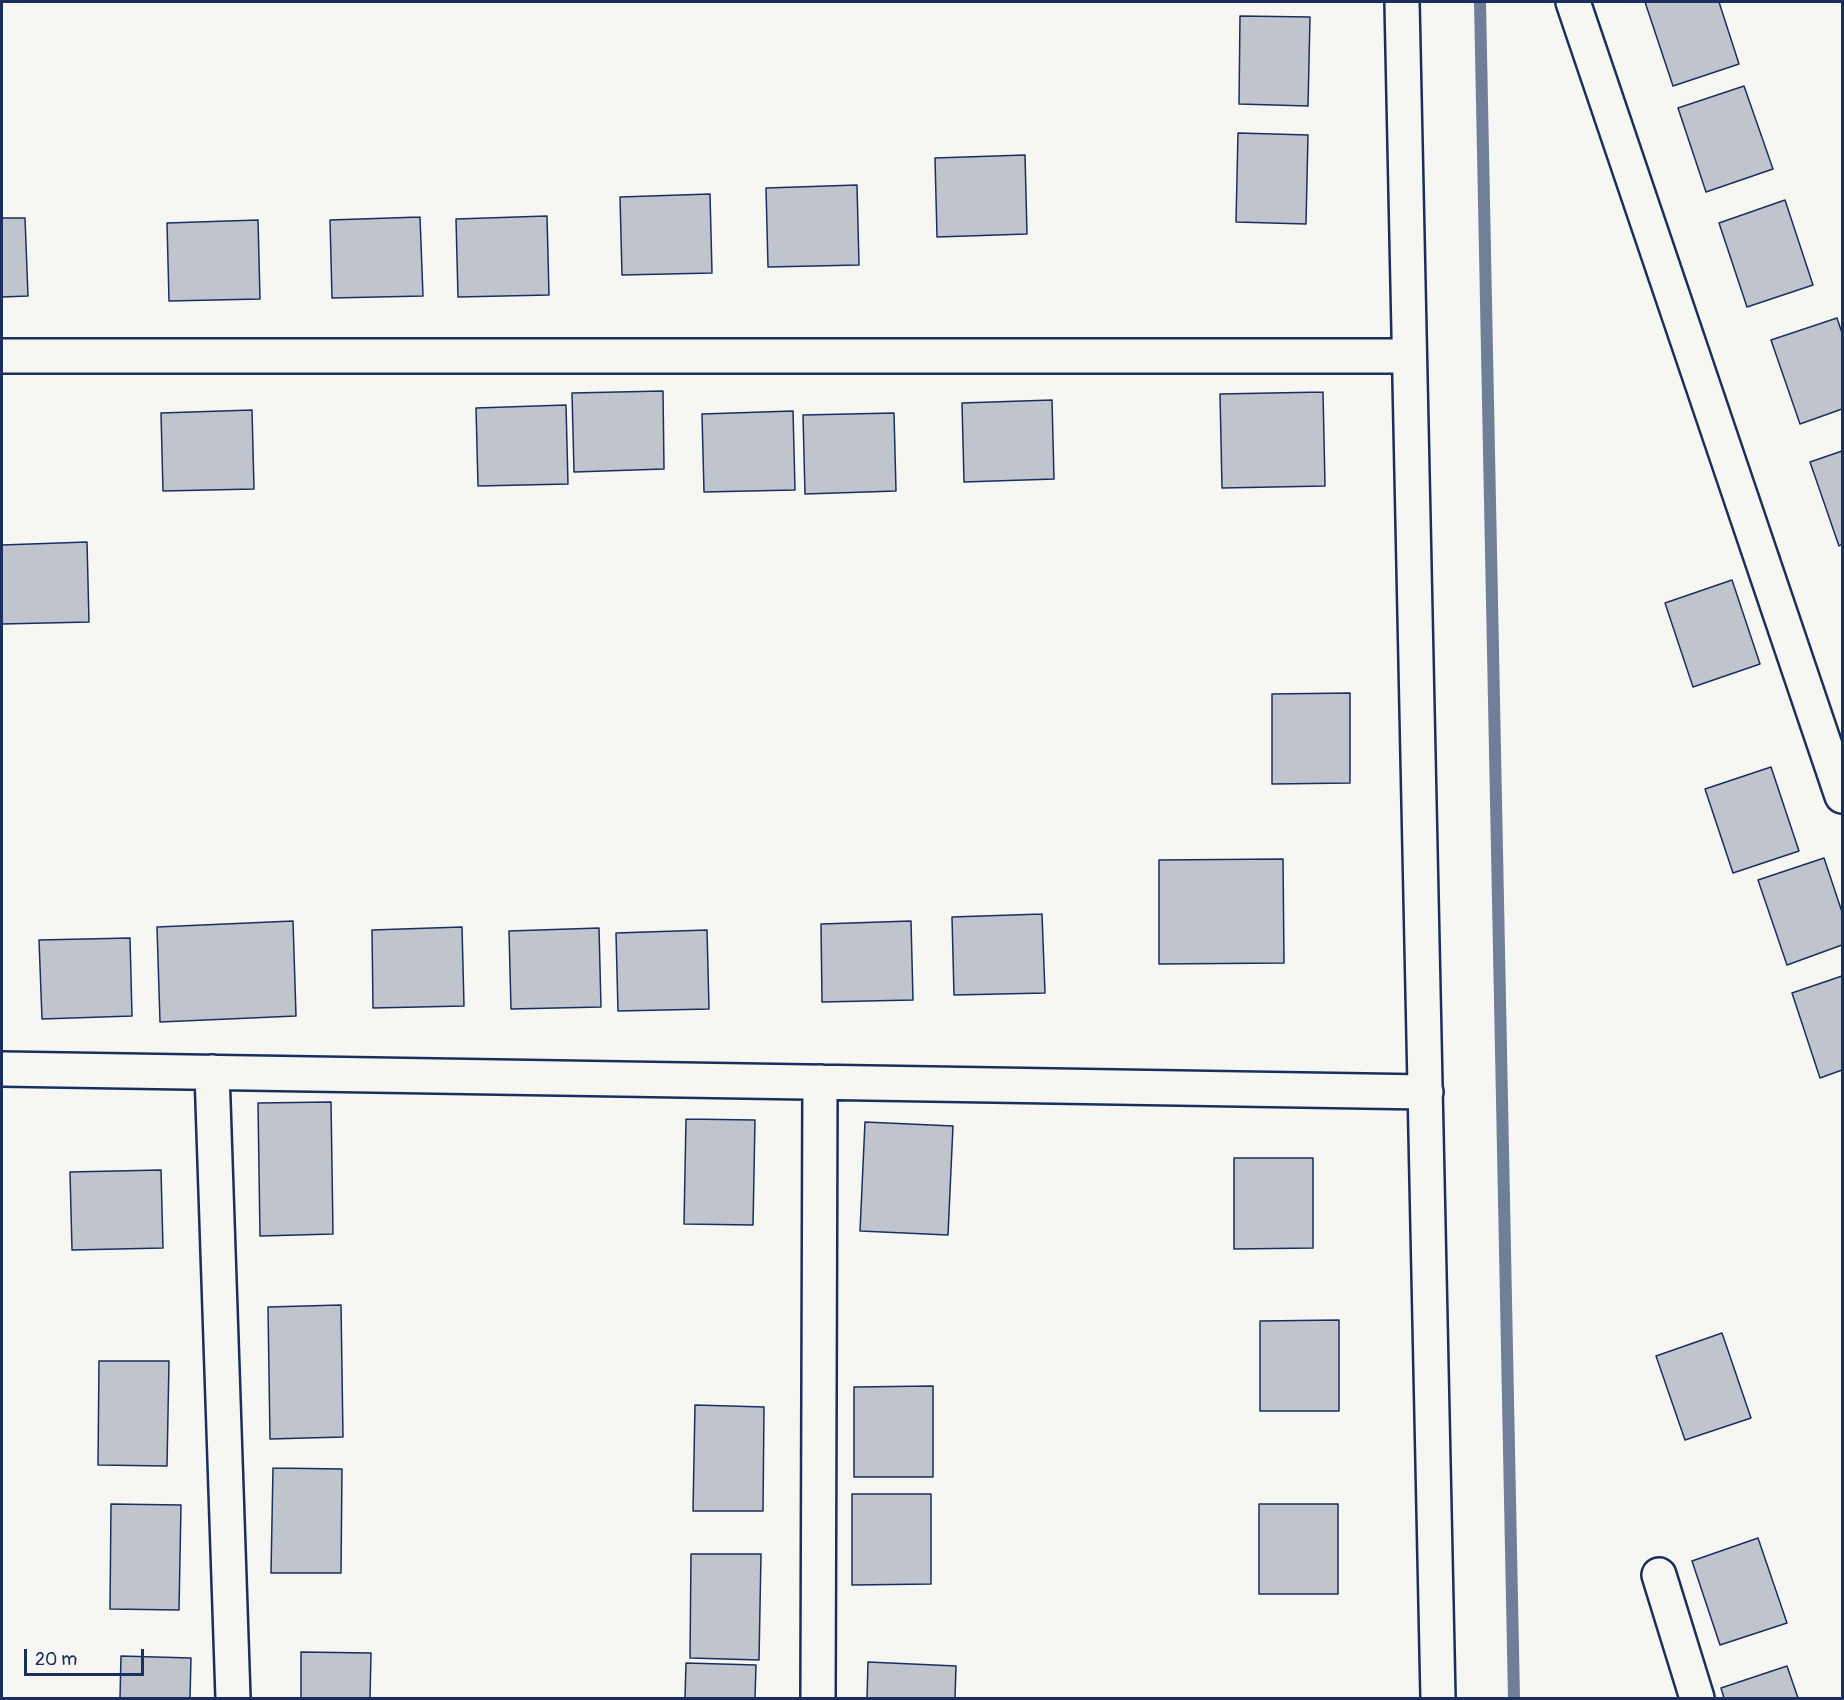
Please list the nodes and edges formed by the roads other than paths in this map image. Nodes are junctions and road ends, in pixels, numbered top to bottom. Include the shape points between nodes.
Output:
1 (1402, 2) edge
2 (1573, 2) edge
3 (2, 356) edge
4 (1409, 356) junction
5 (1842, 796) edge
6 (2, 1069) edge
7 (212, 1072) junction
8 (820, 1082) junction
9 (1426, 1092) junction
10 (1659, 1575) dead end
11 (233, 1698) edge
12 (818, 1698) edge
13 (1438, 1698) edge
14 (1697, 1698) edge

1 - 4 street
2 - 5 street
3 - 4 street
4 - 9 street
6 - 7 street
7 - 8 street
7 - 11 street
8 - 9 street
8 - 12 street
9 - 13 street
10 - 14 street

